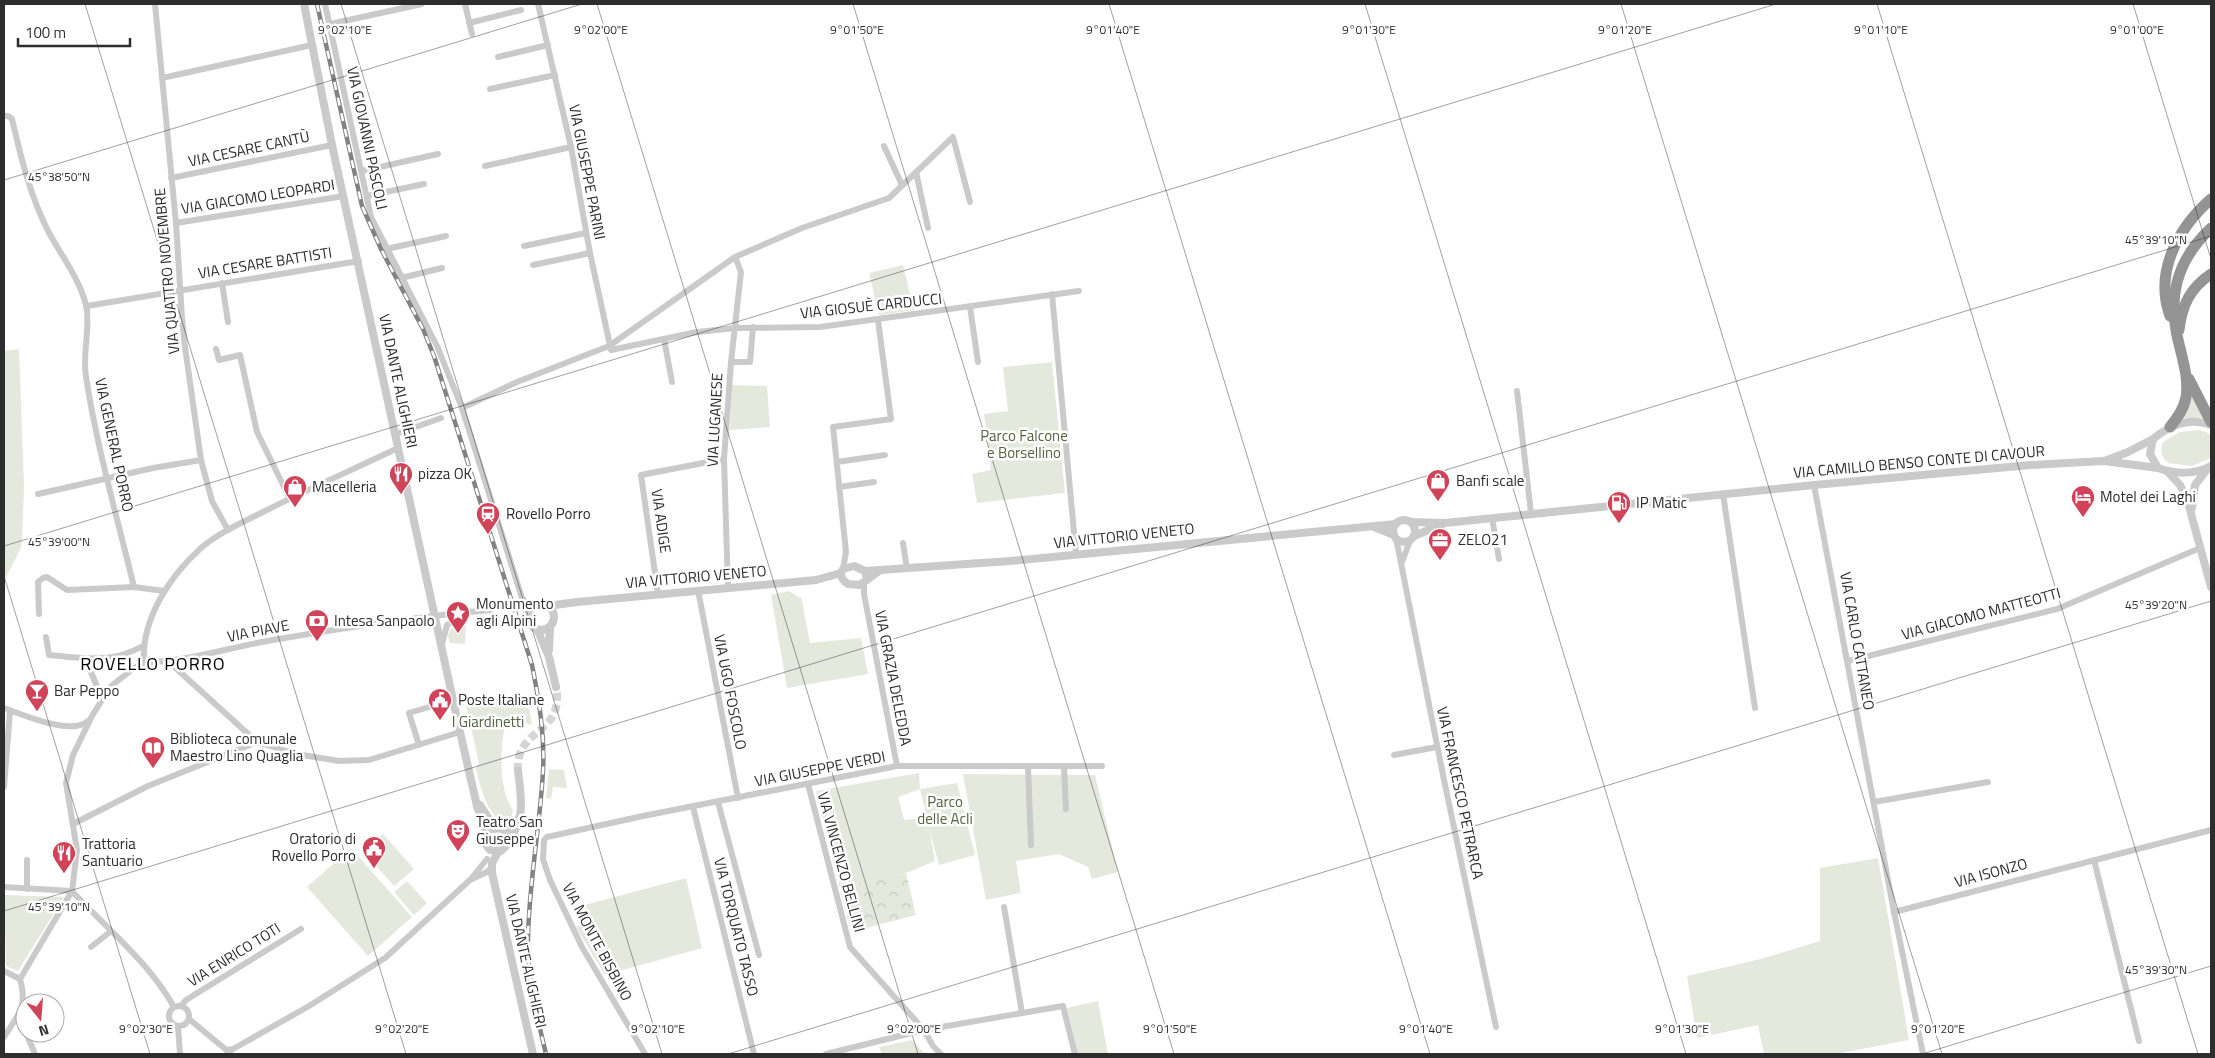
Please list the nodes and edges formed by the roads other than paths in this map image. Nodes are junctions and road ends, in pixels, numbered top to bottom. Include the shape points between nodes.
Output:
1 (155, 4) edge
2 (304, 4) edge
3 (325, 4) edge
4 (422, 4) edge
5 (465, 4) edge
6 (538, 4) edge
7 (521, 10) dead end
8 (469, 23) junction
9 (330, 24) junction
10 (472, 34) dead end
11 (312, 45) junction
12 (548, 45) junction
13 (498, 57) dead end
14 (555, 75) junction
15 (162, 78) junction
16 (490, 89) dead end
17 (4, 116) edge
18 (332, 145) junction
19 (884, 146) dead end
20 (571, 147) junction
21 (438, 154) dead end
22 (485, 166) dead end
23 (362, 171) junction
24 (916, 172) junction
25 (171, 178) junction
26 (424, 184) dead end
27 (902, 185) junction
28 (344, 196) junction
29 (367, 196) junction
30 (2211, 199) edge
31 (970, 202) dead end
32 (176, 223) junction
33 (928, 228) dead end
34 (2211, 228) edge
35 (586, 233) junction
36 (446, 236) dead end
37 (524, 246) dead end
38 (386, 249) junction
39 (590, 253) junction
40 (734, 257) junction
41 (359, 261) junction
42 (533, 265) dead end
43 (442, 268) dead end
44 (2211, 274) edge
45 (401, 278) junction
46 (222, 283) junction
47 (181, 290) junction
48 (1079, 291) dead end
49 (1052, 294) junction
50 (87, 306) junction
51 (970, 307) junction
52 (878, 320) junction
53 (228, 322) dead end
54 (753, 327) junction
55 (2175, 327) junction
56 (736, 328) junction
57 (664, 339) junction
58 (2178, 341) junction
59 (610, 346) junction
60 (216, 349) dead end
61 (731, 362) junction
62 (978, 362) dead end
63 (2185, 369) junction
64 (672, 382) dead end
65 (1517, 391) dead end
66 (462, 408) junction
67 (441, 418) dead end
68 (2211, 423) edge
69 (2170, 427) junction
70 (396, 434) junction
71 (2153, 439) junction
72 (398, 448) junction
73 (885, 455) dead end
74 (724, 459) junction
75 (201, 460) junction
76 (2104, 461) junction
77 (837, 462) junction
78 (2210, 467) edge
79 (2158, 468) junction
80 (2167, 471) junction
81 (107, 478) junction
82 (874, 482) dead end
83 (1814, 484) junction
84 (839, 487) junction
85 (38, 494) dead end
86 (1723, 494) junction
87 (290, 499) junction
88 (1531, 513) junction
89 (2192, 513) junction
90 (1492, 518) junction
91 (1410, 522) junction
92 (1445, 523) junction
93 (1396, 524) junction
94 (1372, 527) junction
95 (228, 530) junction
96 (1395, 536) junction
97 (1412, 539) junction
98 (903, 543) dead end
99 (2200, 548) junction
100 (1076, 554) junction
101 (846, 558) junction
102 (1498, 559) dead end
103 (1402, 563) junction
104 (854, 566) junction
105 (907, 569) junction
106 (842, 571) junction
107 (826, 578) junction
108 (865, 578) junction
109 (844, 581) junction
110 (854, 586) junction
111 (134, 587) junction
112 (2211, 587) edge
113 (728, 588) junction
114 (164, 590) junction
115 (698, 590) junction
116 (658, 594) junction
117 (864, 594) junction
118 (523, 599) junction
119 (568, 604) junction
120 (535, 606) junction
121 (547, 606) junction
122 (491, 610) dead end
123 (469, 612) junction
124 (39, 614) dead end
125 (436, 615) junction
126 (528, 617) junction
127 (554, 618) junction
128 (550, 627) junction
129 (537, 629) junction
130 (46, 637) dead end
131 (442, 644) junction
132 (143, 646) junction
133 (550, 657) junction
134 (90, 659) junction
135 (1848, 660) junction
136 (144, 662) junction
137 (169, 662) junction
138 (556, 687) tunnel mouth
139 (102, 699) junction
140 (429, 707) dead end
141 (1755, 708) dead end
142 (7, 709) edge
143 (92, 716) junction
144 (7, 718) edge
145 (460, 732) junction
146 (257, 742) junction
147 (419, 745) junction
148 (1437, 747) junction
149 (1394, 755) dead end
150 (897, 766) junction
151 (1102, 766) dead end
152 (1028, 767) junction
153 (1064, 767) junction
154 (518, 771) tunnel mouth
155 (1988, 782) dead end
156 (808, 784) junction
157 (4, 787) edge
158 (474, 792) junction
159 (738, 798) junction
160 (718, 802) junction
161 (1874, 802) junction
162 (693, 807) junction
163 (1066, 809) dead end
164 (520, 817) junction
165 (74, 824) junction
166 (500, 828) junction
167 (2211, 830) edge
168 (486, 833) junction
169 (547, 837) joint
170 (508, 841) junction
171 (486, 846) junction
172 (1031, 846) dead end
173 (498, 852) junction
174 (27, 860) dead end
175 (487, 860) junction
176 (2094, 860) junction
177 (491, 870) junction
178 (478, 876) junction
179 (471, 879) junction
180 (494, 883) junction
181 (4, 887) edge
182 (27, 888) junction
183 (72, 891) junction
184 (1004, 906) dead end
185 (1894, 912) junction
186 (301, 929) dead end
187 (111, 931) junction
188 (91, 947) dead end
189 (759, 955) dead end
190 (4, 971) edge
191 (20, 979) junction
192 (22, 993) edge
193 (178, 1006) junction
194 (1022, 1013) junction
195 (189, 1019) junction
196 (15, 1020) edge
197 (178, 1026) junction
198 (1496, 1027) dead end
199 (924, 1030) junction
200 (4, 1037) edge
201 (2139, 1041) dead end
202 (229, 1052) edge
203 (180, 1054) edge
204 (533, 1054) edge
205 (645, 1054) edge
206 (754, 1054) edge
207 (826, 1054) edge
208 (941, 1054) edge
209 (1075, 1054) edge
210 (1924, 1054) edge

1 - 15 street, VIA QUATTRO NOVEMBRE
2 - 11 street, VIA DANTE ALIGHIERI
3 - 9 street, VIA GIOVANNI PASCOLI
4 - 9 street
5 - 8 street
6 - 12 street, VIA GIUSEPPE PARINI
7 - 8 street
8 - 10 street
9 - 23 street, VIA GIOVANNI PASCOLI
11 - 15 street
11 - 18 street, VIA DANTE ALIGHIERI
12 - 13 street
12 - 14 street, VIA GIUSEPPE PARINI
14 - 16 street
14 - 20 street, VIA GIUSEPPE PARINI
15 - 25 street, VIA QUATTRO NOVEMBRE
17 - 50 street via 12,119 35,201 69,264
18 - 25 street, VIA CESARE CANTÙ
18 - 28 street, VIA DANTE ALIGHIERI
19 - 27 street
20 - 22 street
20 - 35 street, VIA GIUSEPPE PARINI
21 - 23 street
23 - 29 street, VIA GIOVANNI PASCOLI
24 - 27 street
24 - 31 street via 953,137
24 - 33 street
25 - 32 street, VIA QUATTRO NOVEMBRE
26 - 29 street
27 - 40 street via 889,198 802,228
28 - 32 street, VIA GIACOMO LEOPARDI
28 - 41 street, VIA DANTE ALIGHIERI
29 - 38 street, VIA GIOVANNI PASCOLI via 371,217
30 - 55 highway via 2182,230 2164,277 2166,305
32 - 47 street, VIA QUATTRO NOVEMBRE
34 - 55 highway via 2191,250 2178,278 2173,306
35 - 37 street
35 - 39 street, VIA GIUSEPPE PARINI
36 - 38 street
38 - 45 street, VIA GIOVANNI PASCOLI
39 - 42 street
39 - 59 street, VIA GIUSEPPE PARINI
40 - 56 street, VIA LUGANESE via 741,272
40 - 59 street
41 - 46 street, VIA CESARE BATTISTI
41 - 70 street, VIA DANTE ALIGHIERI
43 - 45 street
44 - 58 highway via 2187,298
45 - 66 street, VIA GIOVANNI PASCOLI via 437,346
46 - 47 street, VIA CESARE BATTISTI
46 - 53 street
47 - 50 street, VIA CESARE BATTISTI
47 - 75 street, VIA QUATTRO NOVEMBRE
48 - 49 street, VIA GIOSUÈ CARDUCCI
49 - 51 street, VIA GIOSUÈ CARDUCCI
49 - 100 street
50 - 81 street, VIA GENERAL PORRO via 85,374
51 - 52 street, VIA GIOSUÈ CARDUCCI
51 - 62 street
52 - 54 street, VIA GIOSUÈ CARDUCCI via 820,327
52 - 77 street via 892,419 833,427
54 - 56 street, VIA GIOSUÈ CARDUCCI
54 - 61 street via 750,362
55 - 58 highway
56 - 57 street, VIA GIOSUÈ CARDUCCI
56 - 61 street, VIA LUGANESE
57 - 59 street, VIA GIOSUÈ CARDUCCI via 611,350
57 - 64 street
58 - 63 highway
59 - 66 street via 517,382
60 - 87 street via 219,360 240,355 257,432
61 - 74 street, VIA LUGANESE
63 - 68 highway
63 - 69 highway via 2185,404
65 - 88 street
66 - 118 street, VIA GIOVANNI PASCOLI
67 - 70 street
68 - 69 street via 2194,422
69 - 71 street, VIA CAMILLO BENSO CONTE DI CAVOUR
70 - 72 street, VIA DANTE ALIGHIERI
71 - 76 street, VIA CAMILLO BENSO CONTE DI CAVOUR
71 - 79 street via 2150,454
72 - 87 street
72 - 125 street, VIA DANTE ALIGHIERI
73 - 77 street
74 - 113 street, VIA LUGANESE
74 - 116 street, VIA ADIGE via 642,475
75 - 81 street
75 - 95 street, VIA QUATTRO NOVEMBRE via 212,501
76 - 79 street, VIA CAMILLO BENSO CONTE DI CAVOUR
76 - 83 street, VIA CAMILLO BENSO CONTE DI CAVOUR
77 - 84 street
78 - 80 street via 2187,472
78 - 89 street via 2195,485
79 - 80 street, VIA CAMILLO BENSO CONTE DI CAVOUR
80 - 89 street via 2183,491
81 - 85 street
81 - 111 street, VIA GENERAL PORRO
82 - 84 street
83 - 86 street, VIA CAMILLO BENSO CONTE DI CAVOUR
83 - 135 street, VIA CARLO CATTANEO
84 - 101 street
86 - 88 street
86 - 141 street
87 - 95 street
88 - 90 street
89 - 99 street
90 - 92 street
90 - 102 street
91 - 92 street
91 - 93 street
91 - 97 street via 1415,531
92 - 97 street
93 - 94 street, VIA VITTORIO VENETO
93 - 96 street
94 - 96 street, VIA VITTORIO VENETO
94 - 100 street, VIA VITTORIO VENETO
95 - 114 street via 202,547
96 - 97 street via 1402,542
96 - 103 street, VIA FRANCESCO PETRARCA
97 - 103 street
98 - 105 street
99 - 112 street
99 - 135 street, VIA GIACOMO MATTEOTTI via 2057,609
100 - 105 street, VIA VITTORIO VENETO
101 - 104 street
101 - 106 street
103 - 148 street, VIA FRANCESCO PETRARCA
104 - 106 street, VIA VITTORIO VENETO
104 - 108 street
105 - 108 street, VIA VITTORIO VENETO via 879,571
106 - 107 street, VIA VITTORIO VENETO
106 - 109 street
107 - 109 street, VIA VITTORIO VENETO
107 - 113 street, VIA VITTORIO VENETO
108 - 110 street, VIA VITTORIO VENETO
108 - 117 street, VIA GRAZIA DELEDDA
109 - 110 street, VIA VITTORIO VENETO
110 - 117 street, VIA GRAZIA DELEDDA
111 - 114 street
111 - 124 street via 67,590 47,577 42,578 38,582
113 - 115 street, VIA VITTORIO VENETO
114 - 132 street
115 - 116 street, VIA VITTORIO VENETO
115 - 159 street, VIA UGO FOSCOLO
116 - 119 street, VIA VITTORIO VENETO
117 - 150 street, VIA GRAZIA DELEDDA
118 - 120 street
118 - 126 street, VIA GIOVANNI PASCOLI
119 - 121 street, VIA VITTORIO VENETO
119 - 127 street
120 - 121 street
120 - 126 street
121 - 127 street
122 - 123 street
123 - 125 street
123 - 131 street via 447,625
125 - 131 street, VIA DANTE ALIGHIERI
125 - 137 street, VIA PIAVE via 278,639
126 - 129 street
127 - 128 street
128 - 129 street
128 - 133 street
129 - 133 street
130 - 134 street via 49,655
131 - 145 street, VIA DANTE ALIGHIERI
132 - 134 street via 103,660
132 - 136 street
133 - 138 street
134 - 139 street via 91,672
135 - 161 street, VIA CARLO CATTANEO
136 - 137 street, VIA PIAVE
136 - 139 street via 120,678
137 - 146 street
139 - 143 street
140 - 147 street via 409,713
142 - 143 street via 71,727 81,726
142 - 144 street
143 - 165 street via 66,774
144 - 157 street
145 - 147 street
145 - 158 street, VIA DANTE ALIGHIERI
146 - 147 street via 296,754 354,762
146 - 165 street via 148,786
148 - 149 street
148 - 198 street, VIA FRANCESCO PETRARCA
150 - 152 street, VIA GIUSEPPE VERDI
150 - 156 street, VIA GIUSEPPE VERDI
151 - 153 street, VIA GIUSEPPE VERDI
152 - 153 street, VIA GIUSEPPE VERDI
152 - 172 street
153 - 163 street
154 - 164 street via 522,805
155 - 161 street
156 - 159 street, VIA GIUSEPPE VERDI
156 - 199 street, VIA VINCENZO BELLINI via 850,947
158 - 166 street, VIA DANTE ALIGHIERI via 486,815
158 - 168 street, VIA DANTE ALIGHIERI
159 - 160 street, VIA GIUSEPPE VERDI
160 - 162 street, VIA GIUSEPPE VERDI
160 - 189 street
161 - 185 street, VIA CARLO CATTANEO
162 - 169 street, VIA GIUSEPPE VERDI
162 - 206 street, VIA TORQUATO TASSO
164 - 166 street via 510,828
164 - 170 street via 516,831
165 - 183 street via 77,850
166 - 168 street via 492,828
166 - 170 street via 507,833
167 - 176 street, VIA ISONZO
168 - 171 street
169 - 205 street, VIA MONTE BISBINO via 543,859 548,877 582,947
170 - 173 street
171 - 173 street
171 - 175 street, VIA DANTE ALIGHIERI
173 - 177 street
174 - 182 street
175 - 177 street, VIA DANTE ALIGHIERI
175 - 179 street
176 - 185 street, VIA ISONZO
176 - 201 street
177 - 178 street
177 - 180 street, VIA DANTE ALIGHIERI
178 - 179 street
178 - 180 street via 489,877
179 - 202 street via 386,958
180 - 204 street, VIA DANTE ALIGHIERI
181 - 182 street
182 - 183 street
183 - 187 street
183 - 191 street
184 - 194 street
185 - 210 street, VIA CARLO CATTANEO
186 - 193 street, VIA ENRICO TOTI
187 - 188 street
187 - 193 street
190 - 191 street
191 - 192 street
193 - 195 street via 189,1012
193 - 197 street via 170,1011 169,1018
194 - 199 street
194 - 209 street via 1062,1006
195 - 197 street
195 - 202 street
196 - 200 street
197 - 203 street
199 - 207 street
199 - 208 street, VIA VINCENZO BELLINI

